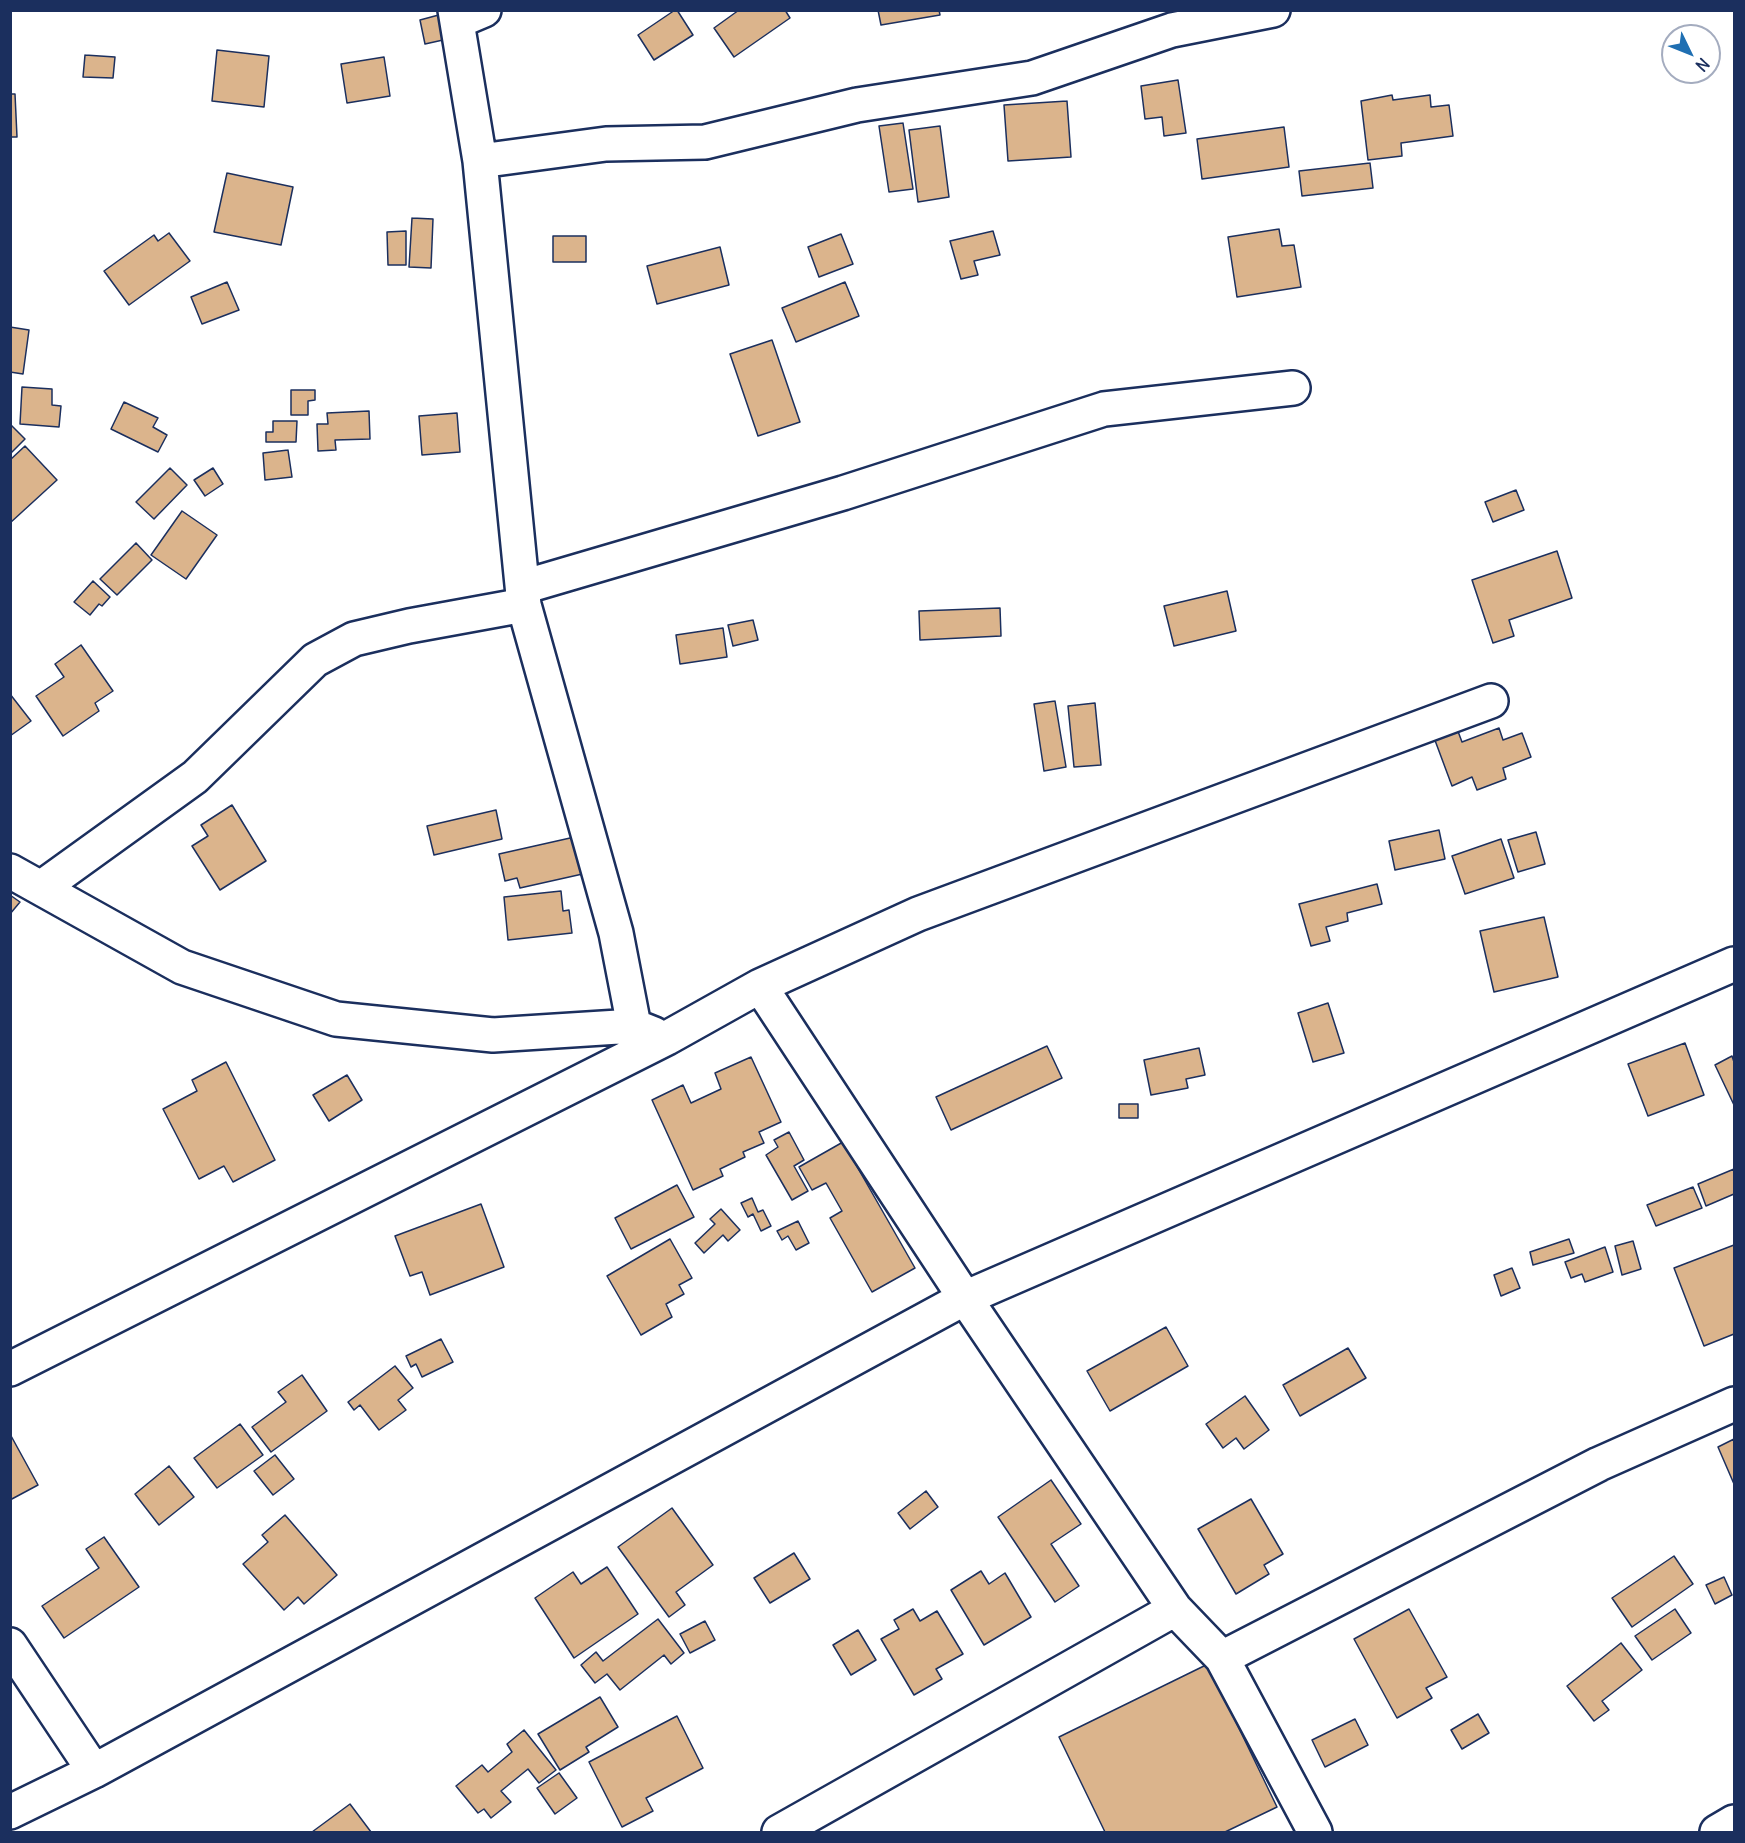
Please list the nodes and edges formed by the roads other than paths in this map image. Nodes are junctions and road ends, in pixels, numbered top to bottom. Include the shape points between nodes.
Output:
1 (1273, 10) edge
2 (466, 14) edge
3 (480, 161) junction
4 (1293, 388) dead end
5 (524, 596) junction
6 (1491, 701) dead end
7 (10, 871) edge
8 (41, 888) junction
9 (1734, 964) edge
10 (760, 986) junction
11 (634, 1026) junction
12 (667, 1038) junction
13 (965, 1298) junction
14 (10, 1369) edge
15 (1734, 1404) edge
16 (1175, 1609) junction
17 (10, 1644) edge
18 (1222, 1658) junction
19 (94, 1771) junction
20 (10, 1812) edge
21 (1734, 1822) edge
22 (779, 1833) edge
23 (1315, 1833) edge
24 (1717, 1833) edge

1 - 3 street via 1172,30 1032,78 857,105 705,142 606,144
2 - 3 street
3 - 5 street
4 - 5 street via 1104,409
5 - 8 street via 354,639 315,660 195,777
5 - 11 street via 616,933
6 - 10 street via 918,914
7 - 8 street
8 - 11 street via 182,967 336,1018 494,1035
9 - 13 street
10 - 12 street
10 - 13 street
11 - 12 street
12 - 14 street
13 - 16 street
13 - 19 street
15 - 18 street via 1599,1464
16 - 18 street
16 - 22 street
17 - 19 street
18 - 23 street
19 - 20 street
21 - 24 street

